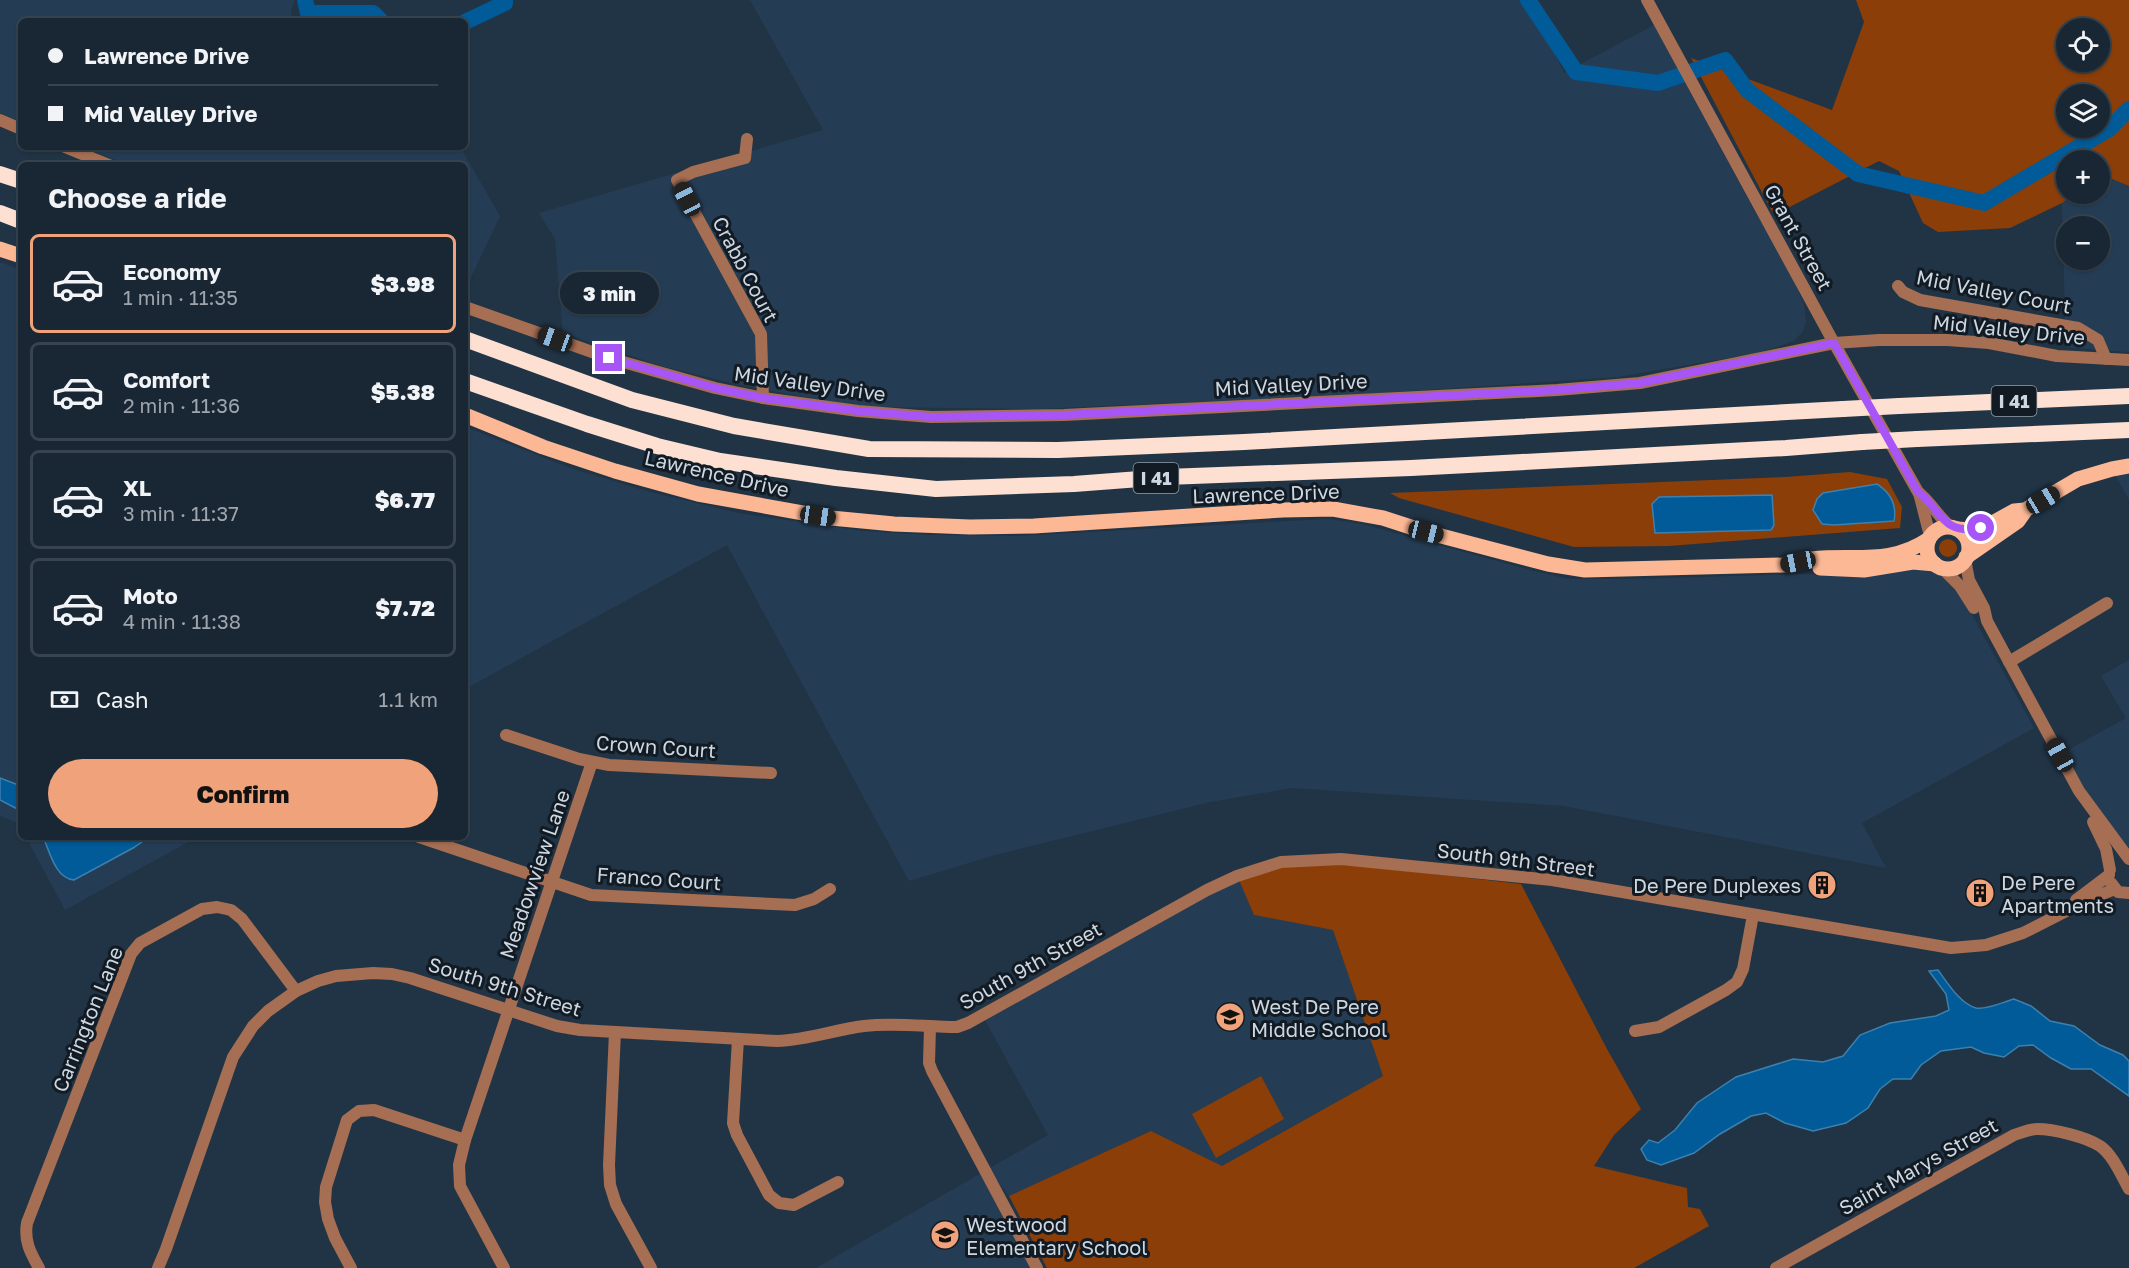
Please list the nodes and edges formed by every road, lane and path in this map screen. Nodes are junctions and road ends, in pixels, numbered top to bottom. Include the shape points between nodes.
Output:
1 (1647, 0) edge
2 (0, 120) edge
3 (18, 128) edge
4 (747, 139) dead end
5 (72, 150) edge
6 (102, 162) edge
7 (0, 174) edge
8 (18, 180) edge
9 (0, 213) edge
10 (18, 220) edge
11 (0, 249) edge
12 (18, 255) edge
13 (1898, 286) dead end
14 (468, 308) edge
15 (468, 340) edge
16 (1834, 343) junction
17 (2106, 359) junction
18 (2129, 360) edge
19 (468, 382) edge
20 (2129, 396) edge
21 (763, 398) junction
22 (468, 416) edge
23 (2129, 430) edge
24 (2129, 466) edge
25 (1918, 492) junction
26 (2025, 510) junction
27 (1954, 528) junction
28 (1929, 538) junction
29 (1966, 558) junction
30 (1784, 565) junction
31 (1938, 566) junction
32 (2107, 603) dead end
33 (1987, 621) junction
34 (2008, 662) junction
35 (506, 735) dead end
36 (592, 762) junction
37 (771, 773) dead end
38 (2079, 791) junction
39 (428, 840) edge
40 (2129, 859) edge
41 (2110, 873) junction
42 (552, 881) junction
43 (830, 889) dead end
44 (2124, 894) edge
45 (1753, 915) junction
46 (2048, 919) junction
47 (296, 991) junction
48 (508, 1011) junction
49 (930, 1027) junction
50 (1635, 1031) dead end
51 (615, 1032) junction
52 (738, 1039) junction
53 (465, 1140) junction
54 (838, 1182) dead end
55 (2129, 1189) edge
56 (39, 1268) edge
57 (158, 1268) edge
58 (351, 1268) edge
59 (504, 1268) edge
60 (651, 1268) edge
61 (1037, 1268) edge
62 (1776, 1268) edge

1 - 16 street, Grant Street
2 - 3 street
4 - 21 street, Crabb Court via 744,158 677,180 761,334
5 - 6 street
7 - 8 highway
9 - 10 highway
11 - 12 main road
13 - 17 street, Mid Valley Court via 1920,300 2078,328 2098,340
14 - 21 street, Mid Valley Drive via 609,358
15 - 20 highway, I 41, bridge via 632,400 734,426 869,449 1070,450
16 - 17 street, Mid Valley Drive via 1947,340
16 - 21 street, Mid Valley Drive via 1640,383 1557,390 1064,415 931,417
16 - 25 street, Grant Street
17 - 18 street, Mid Valley Drive
19 - 23 highway, I 41, bridge via 657,446 720,461 936,489
22 - 30 main road, Lawrence Drive via 615,471 699,494 831,518 970,527 1333,509 1383,518 1548,564 1585,570
24 - 26 main road via 2078,479
25 - 27 street, Grant Street
25 - 28 street, Grant Street
26 - 27 main road via 1981,528
26 - 29 main road via 2018,521
27 - 28 main road via 1939,528
27 - 29 main road via 1966,538
28 - 30 main road, Lawrence Drive via 1897,555 1812,559
28 - 31 main road via 1928,553
29 - 31 main road via 1955,567
29 - 33 street via 1969,580
30 - 31 main road via 1864,570 1913,562
31 - 33 street via 1960,586
32 - 34 street
33 - 34 street
34 - 38 street
35 - 36 street, Crown Court
36 - 37 street, Crown Court
36 - 42 street, Meadowview Lane
38 - 40 street
38 - 41 street via 2106,849
39 - 42 street, Franco Court
40 - 41 street via 2116,862
41 - 44 street via 2109,880
41 - 46 street, South 9th Street
42 - 43 street, Franco Court via 591,895 795,905
42 - 48 street, Meadowview Lane
44 - 46 street, South 9th Street
45 - 46 street, South 9th Street via 1951,948 1986,945 2023,933
45 - 49 street, South 9th Street via 1552,880 1341,859 1287,861 1207,890 968,1023
45 - 50 street via 1737,982 1659,1027
47 - 48 street, South 9th Street via 336,976 373,972 410,978
47 - 56 street, Carrington Lane via 231,910 202,909 140,944 131,954 27,1223 25,1236
47 - 57 street, South 9th Street via 253,1026 233,1057
48 - 51 street, South 9th Street via 557,1026
48 - 53 street, Meadowview Lane
49 - 52 street, South 9th Street via 866,1026 798,1040
49 - 61 street via 932,1071
51 - 52 street, South 9th Street
51 - 60 street via 610,1185
52 - 54 street via 733,1123 769,1195 779,1203 794,1205
53 - 58 street via 374,1110 359,1112 346,1120 329,1174 325,1202 335,1238
53 - 59 street, Meadowview Lane via 459,1165 460,1186
55 - 62 street, Saint Marys Street via 2101,1147 2056,1131 2035,1129 2014,1135

